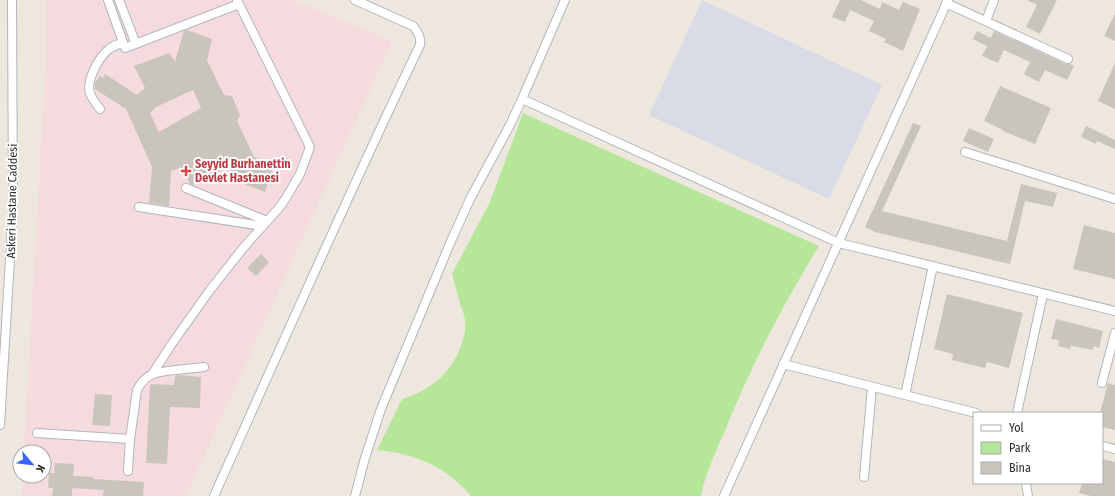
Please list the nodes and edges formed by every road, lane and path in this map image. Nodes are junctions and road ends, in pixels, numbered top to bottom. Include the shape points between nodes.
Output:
1 (12, 0) edge
2 (108, 0) edge
3 (119, 0) edge
4 (355, 0) edge
5 (565, 0) edge
6 (994, 0) edge
7 (238, 2) edge
8 (947, 2) edge
9 (986, 22) junction
10 (123, 43) junction
11 (136, 44) junction
12 (1068, 59) dead end
13 (522, 99) junction
14 (100, 109) dead end
15 (965, 152) dead end
16 (186, 188) dead end
17 (1115, 199) edge
18 (139, 206) dead end
19 (265, 224) junction
20 (839, 243) junction
21 (933, 266) junction
22 (1044, 294) junction
23 (1115, 311) edge
24 (1115, 333) edge
25 (783, 364) junction
26 (204, 367) dead end
27 (153, 373) junction
28 (1102, 383) dead end
29 (872, 387) junction
30 (905, 395) junction
31 (973, 412) edge
32 (1017, 412) edge
33 (0, 425) edge
34 (37, 433) dead end
35 (130, 439) junction
36 (1103, 446) edge
37 (1115, 449) edge
38 (128, 471) dead end
39 (864, 477) dead end
40 (1026, 484) edge
41 (214, 496) edge
42 (355, 496) edge
43 (724, 496) edge
44 (1028, 496) edge

1 - 33 street, Askeri Hastane Caddesi via 13,208
2 - 10 street
3 - 11 street
4 - 41 street via 413,26 419,34 420,45 336,223
5 - 13 street
6 - 9 street
7 - 11 street
7 - 19 street via 310,147 293,187
8 - 9 street
8 - 20 street
9 - 12 street
10 - 11 street via 125,48
10 - 14 street via 107,50 92,74 90,94
13 - 20 street
13 - 42 street via 451,241 381,409
15 - 17 street
16 - 19 street
18 - 19 street
19 - 27 street via 210,290
20 - 21 street
20 - 25 street
21 - 22 street
21 - 30 street
22 - 23 street
22 - 32 street
24 - 28 street
25 - 29 street
25 - 43 street
26 - 27 street
27 - 35 street via 137,390
29 - 30 street
29 - 39 street
30 - 31 street
34 - 35 street
35 - 38 street
36 - 37 street
40 - 44 street

